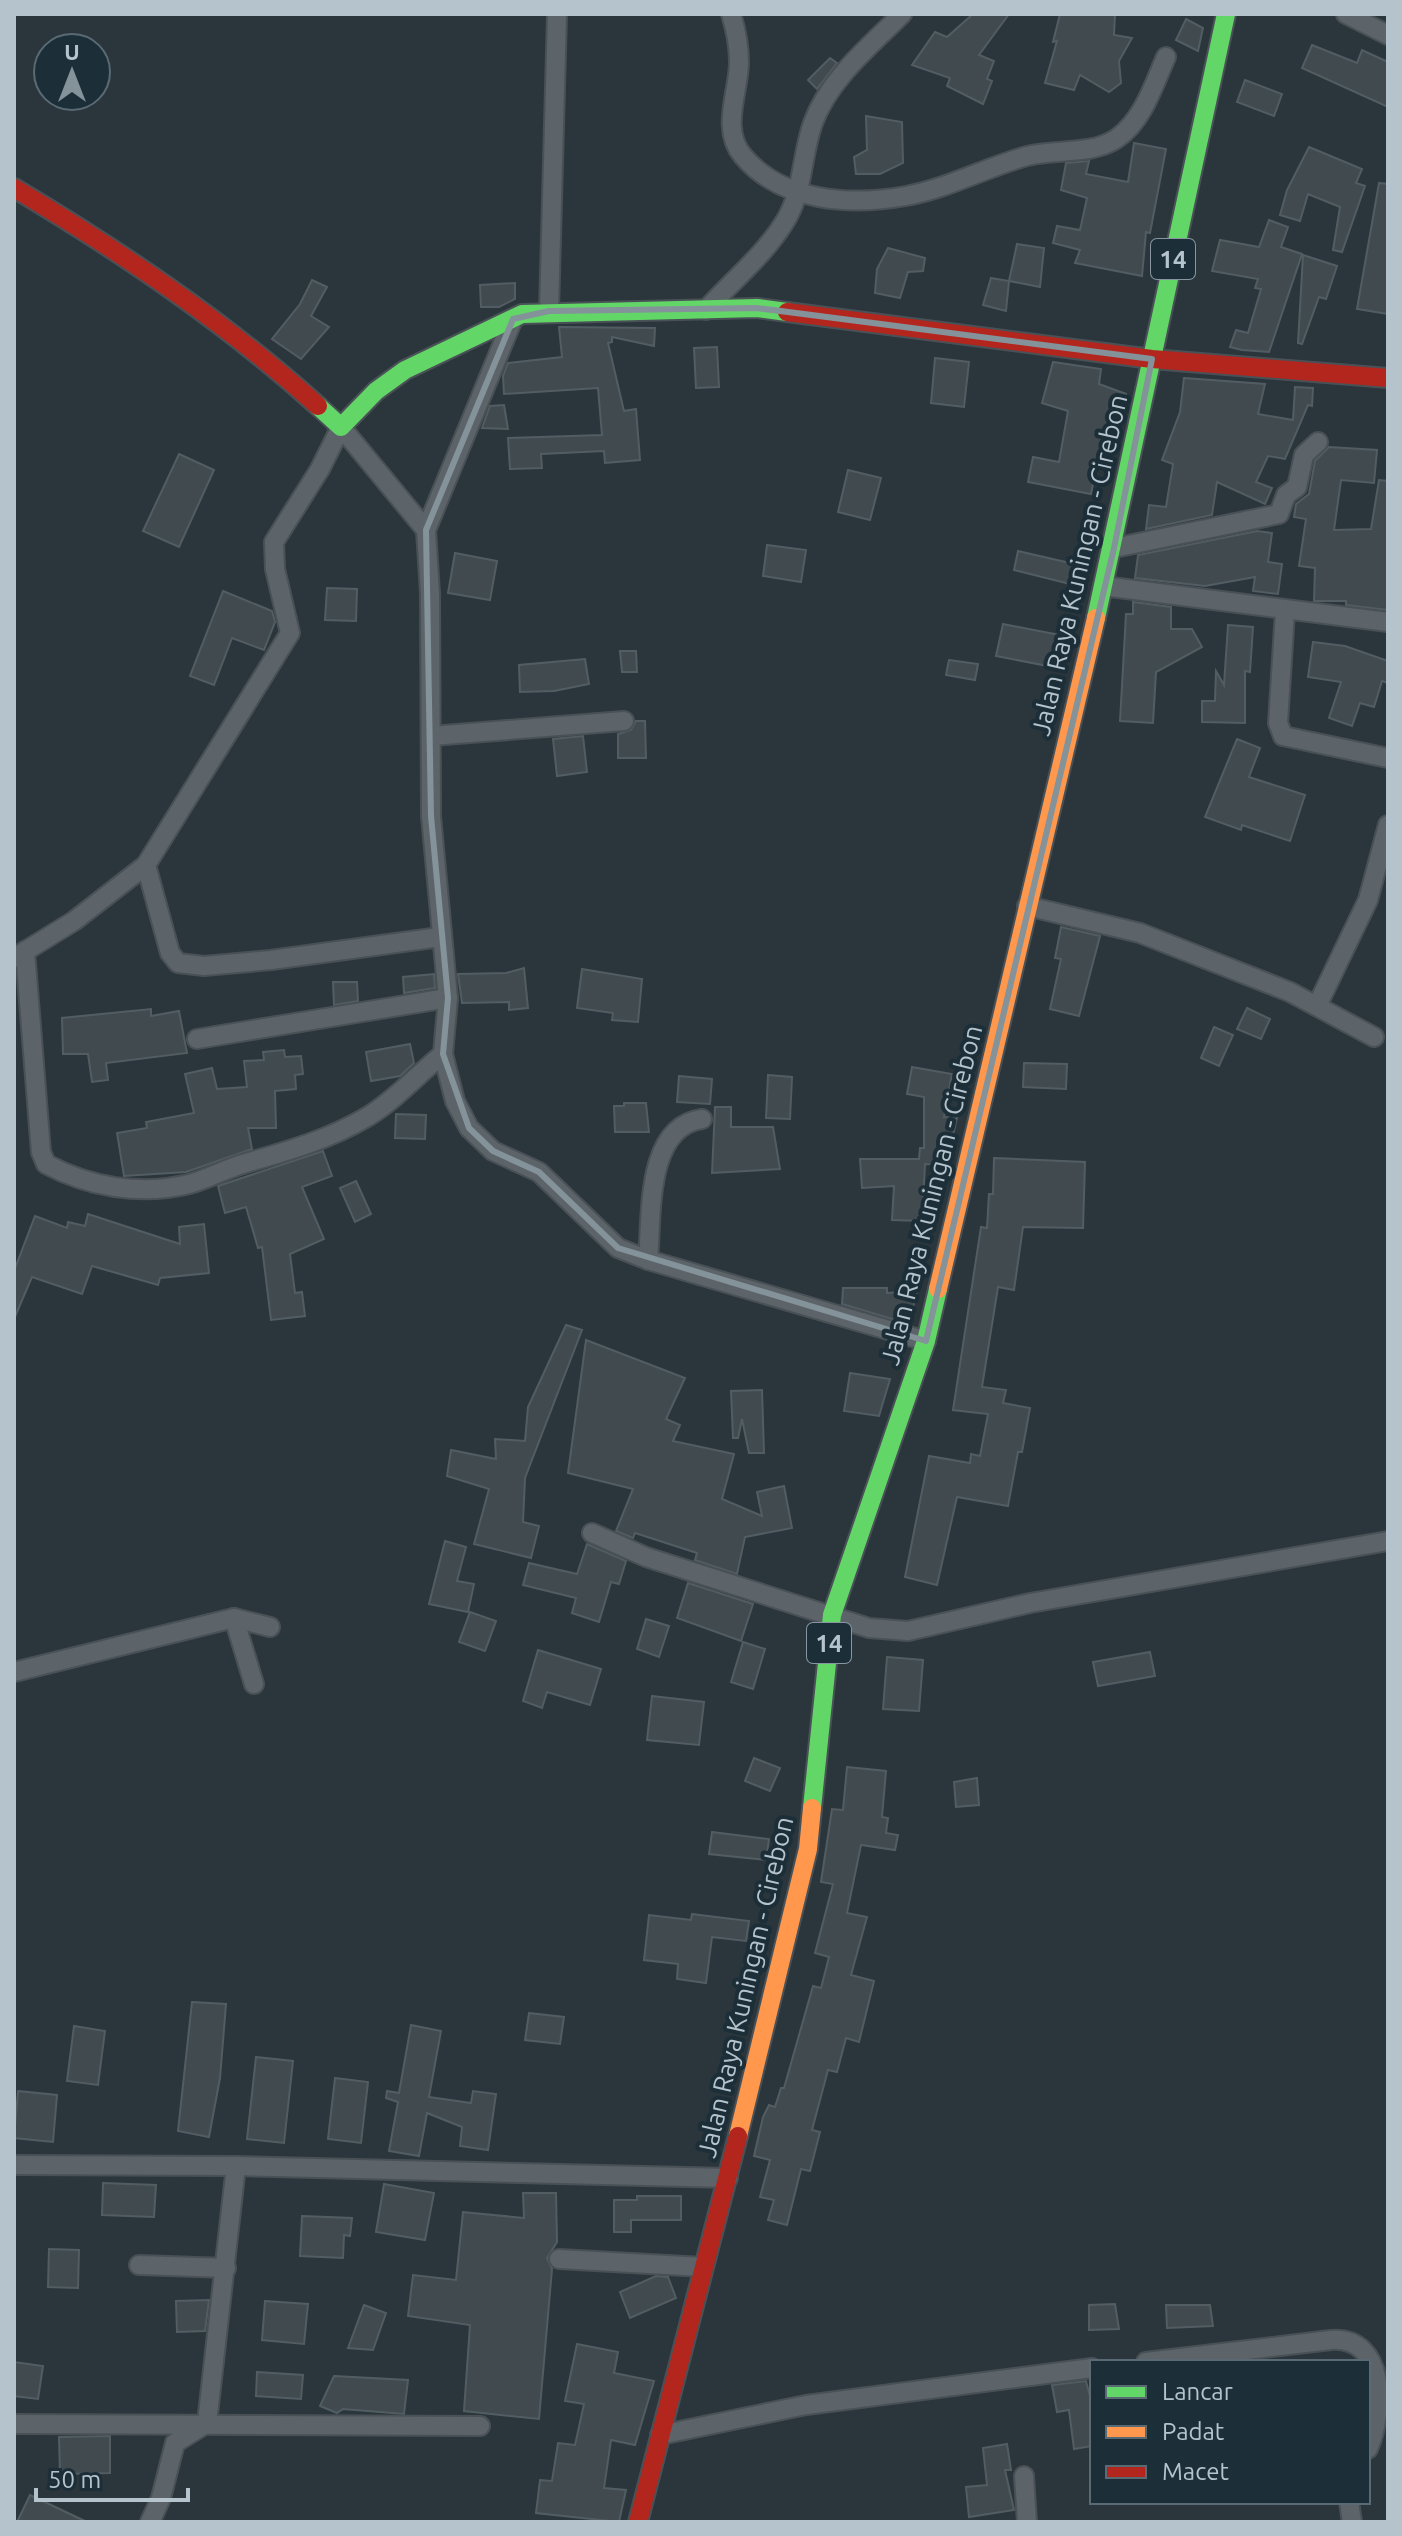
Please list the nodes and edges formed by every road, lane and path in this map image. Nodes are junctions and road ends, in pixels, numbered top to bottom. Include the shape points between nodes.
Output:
1 (557, 14) edge
2 (731, 14) edge
3 (902, 14) edge
4 (1226, 14) edge
5 (1346, 14) edge
6 (1388, 35) edge
7 (1166, 57) dead end
8 (14, 188) edge
9 (799, 194) junction
10 (706, 310) junction
11 (549, 311) junction
12 (513, 319) junction
13 (1152, 359) junction
14 (1388, 378) edge
15 (341, 427) junction
16 (1318, 442) dead end
17 (426, 530) junction
18 (1115, 543) junction
19 (1103, 586) junction
20 (1285, 611) junction
21 (1388, 622) edge
22 (624, 721) dead end
23 (431, 736) junction
24 (1388, 758) edge
25 (1388, 825) edge
26 (146, 865) junction
27 (1027, 906) junction
28 (440, 937) junction
29 (20, 954) edge
30 (448, 998) junction
31 (1317, 1006) junction
32 (1374, 1037) dead end
33 (197, 1039) dead end
34 (443, 1054) junction
35 (702, 1119) dead end
36 (648, 1260) junction
37 (926, 1341) junction
38 (592, 1533) dead end
39 (1388, 1541) edge
40 (832, 1615) junction
41 (234, 1618) junction
42 (270, 1627) dead end
43 (14, 1672) edge
44 (254, 1684) dead end
45 (14, 2165) edge
46 (236, 2166) junction
47 (728, 2178) junction
48 (559, 2259) dead end
49 (139, 2265) dead end
50 (703, 2267) junction
51 (226, 2268) junction
52 (1163, 2360) edge
53 (1369, 2360) edge
54 (1370, 2362) edge
55 (1090, 2368) edge
56 (207, 2423) junction
57 (14, 2424) edge
58 (480, 2426) dead end
59 (660, 2435) junction
60 (1370, 2444) edge
61 (1024, 2476) dead end
62 (150, 2522) edge
63 (638, 2522) edge
64 (1027, 2522) edge

1 - 11 street
2 - 9 street via 739,65 732,136 741,155 771,181
3 - 9 street via 819,107
4 - 13 main road, Jalan Raya Kuningan - Cirebon / 14
5 - 6 street
7 - 9 street via 1138,117 1105,145 1034,154 908,196 867,200
8 - 15 main road via 211,317
9 - 10 street via 784,224
10 - 11 main road
10 - 13 main road via 757,308
11 - 12 main road
12 - 15 main road via 405,370
12 - 17 street
13 - 14 main road
13 - 18 main road, Jalan Raya Kuningan - Cirebon / 14
15 - 17 street
15 - 26 street via 274,542 290,633
16 - 18 street via 1304,455 1296,489 1286,495 1275,516
17 - 23 street
18 - 19 main road, Jalan Raya Kuningan - Cirebon / 14
19 - 20 street
19 - 27 main road, Jalan Raya Kuningan - Cirebon / 14
20 - 21 street
20 - 24 street via 1278,723 1283,736
22 - 23 street
23 - 28 street
25 - 31 street via 1368,900
26 - 28 street via 170,953 178,963 271,960
26 - 29 street via 74,921
27 - 31 street via 1140,933
27 - 37 main road, Jalan Raya Kuningan - Cirebon / 14
28 - 30 street
29 - 34 street via 41,1152 46,1164 68,1176 111,1187 148,1190 189,1184 301,1147 370,1116
30 - 33 street
30 - 34 street
31 - 32 street
34 - 36 street via 455,1101 469,1128 493,1151 539,1172 618,1248
35 - 36 street via 679,1126 667,1139
36 - 37 street
37 - 40 main road, Jalan Raya Kuningan - Cirebon / 14
38 - 40 street via 646,1557
39 - 40 street via 1030,1603 908,1631 869,1628
40 - 47 main road, Jalan Raya Kuningan - Cirebon / 14 via 808,1849
41 - 42 street
41 - 43 street
41 - 44 street
45 - 46 street
46 - 47 street
46 - 51 street
47 - 50 main road, Jalan Raya Kuningan - Cirebon / 14
48 - 50 street
49 - 51 street
50 - 59 main road, Jalan Raya Kuningan - Cirebon / 14
51 - 56 street
52 - 53 street via 1331,2340 1355,2341
54 - 60 street via 1379,2384
55 - 59 street via 806,2405
56 - 57 street
56 - 58 street
56 - 62 street via 175,2443
59 - 63 main road, Jalan Raya Kuningan - Cirebon / 14
61 - 64 street

